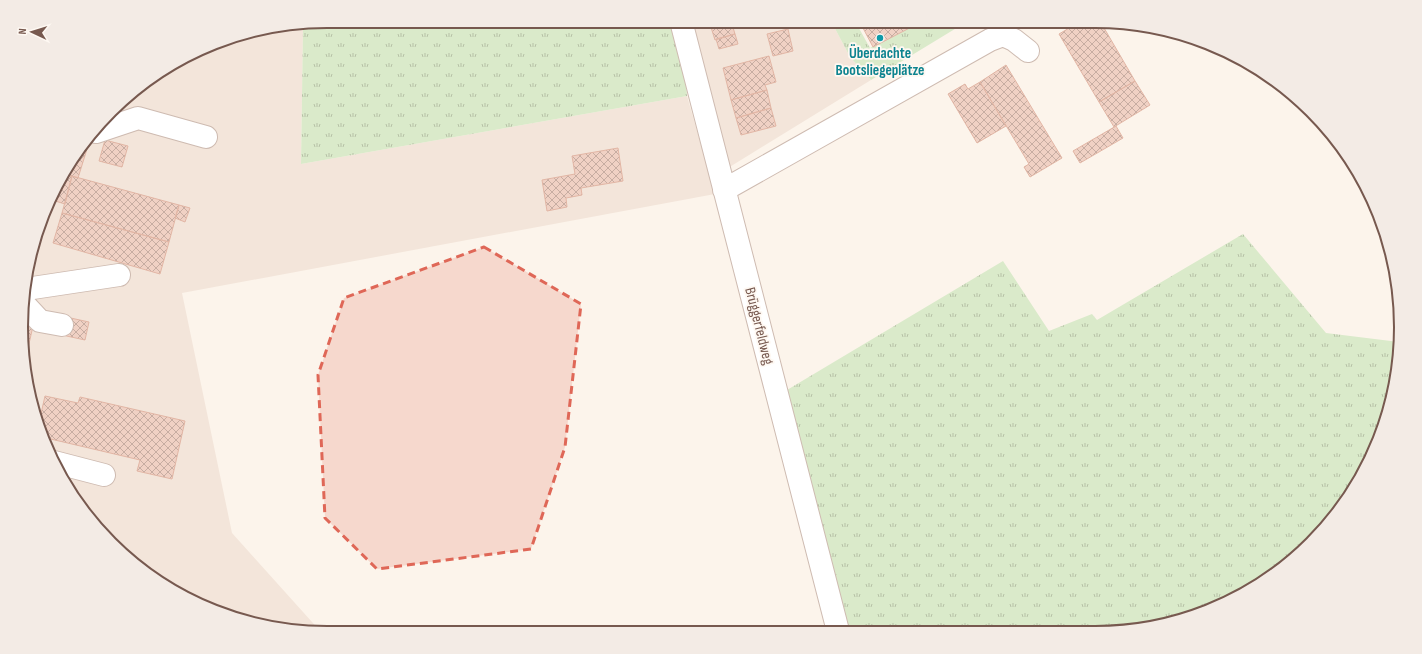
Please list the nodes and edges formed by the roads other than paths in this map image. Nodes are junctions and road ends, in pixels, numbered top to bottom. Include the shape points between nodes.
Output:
1 (683, 28) edge
2 (1028, 51) dead end
3 (102, 130) edge
4 (206, 137) dead end
5 (724, 190) junction
6 (119, 275) dead end
7 (31, 288) edge
8 (29, 309) edge
9 (62, 326) dead end
10 (62, 464) edge
11 (104, 475) dead end
12 (837, 626) edge

1 - 5 street, Brüggerfeldweg
2 - 5 street via 1014,40 1003,36 990,40
3 - 4 street via 138,118
5 - 12 street, Brüggerfeldweg
6 - 7 street
8 - 9 street via 40,322
10 - 11 street

